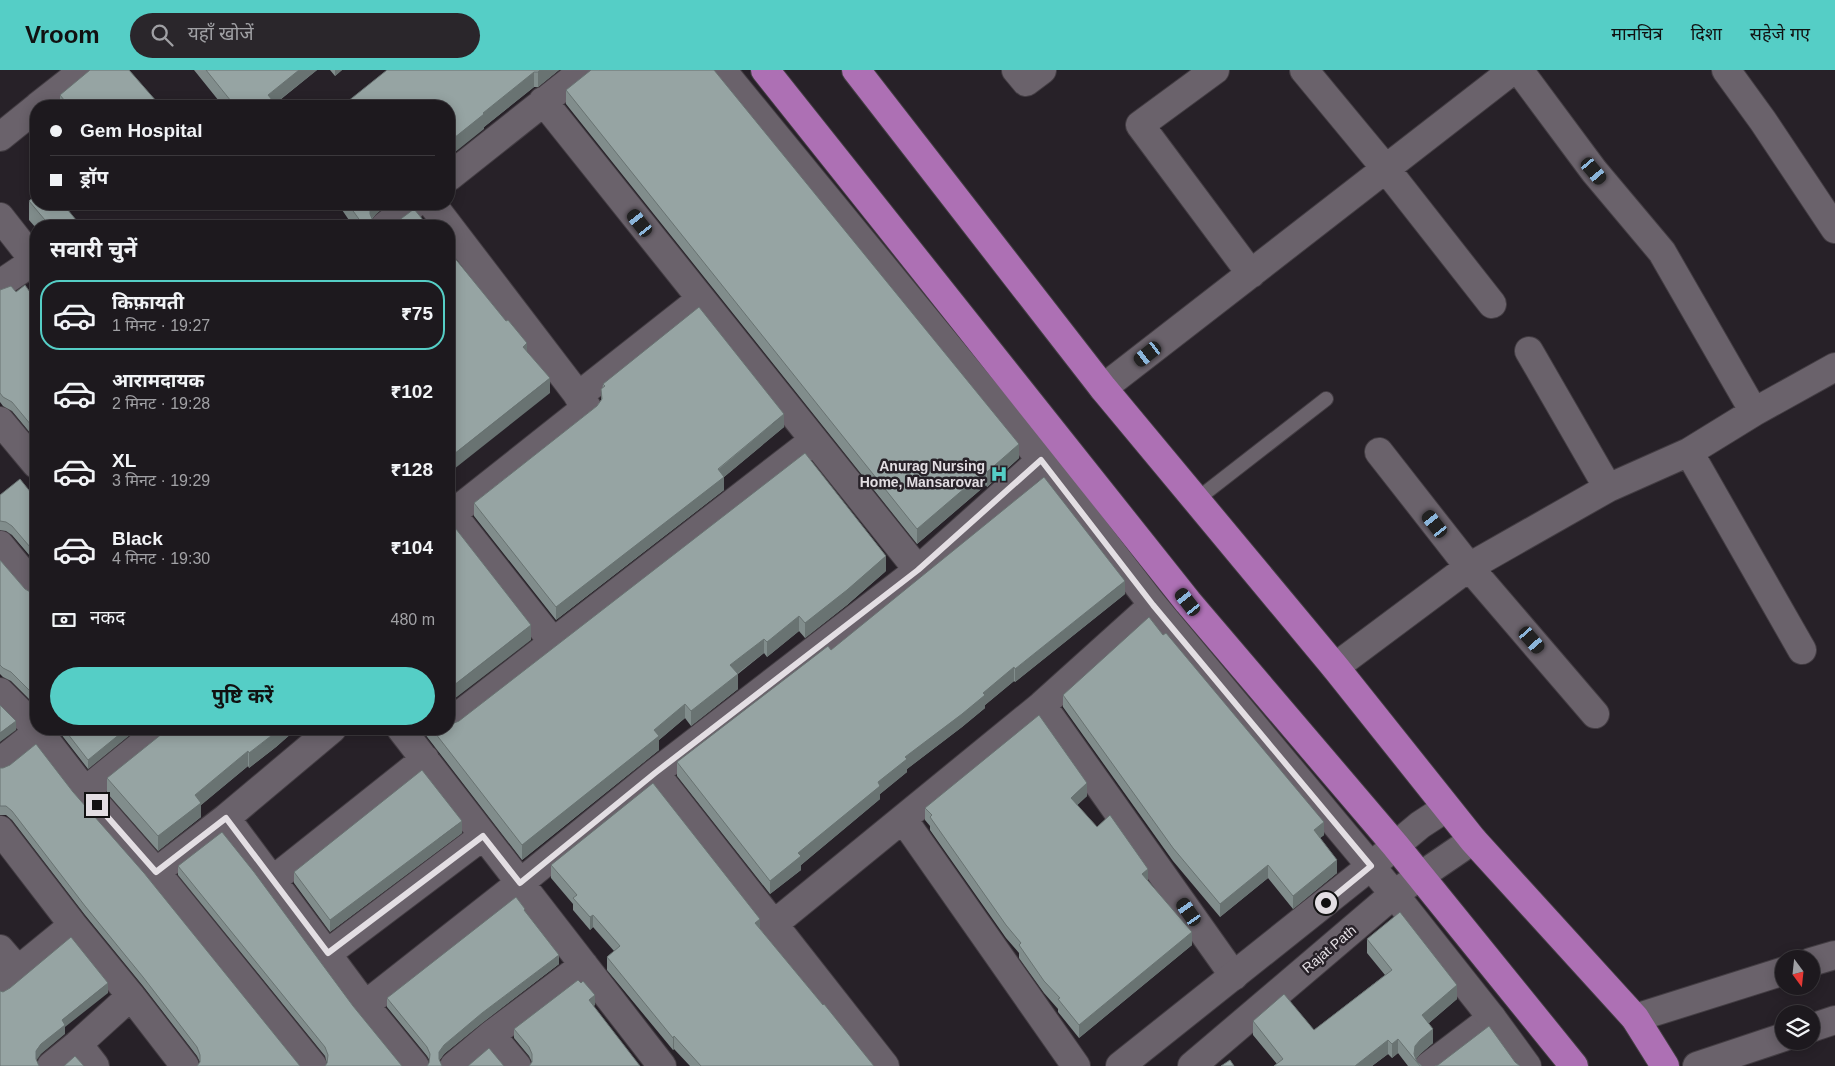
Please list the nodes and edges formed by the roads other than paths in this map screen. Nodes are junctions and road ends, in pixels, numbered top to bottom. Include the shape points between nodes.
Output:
1 (84, 70) edge
2 (584, 70) edge
3 (722, 70) edge
4 (765, 70) edge
5 (856, 70) edge
6 (1016, 70) edge
7 (1042, 70) edge
8 (1215, 70) edge
9 (1304, 70) edge
10 (1513, 70) edge
11 (1519, 70) edge
12 (1726, 70) edge
13 (46, 100) edge
14 (543, 101) junction
15 (30, 113) edge
16 (0, 137) edge
17 (1386, 169) junction
18 (455, 172) edge
19 (406, 210) edge
20 (437, 210) edge
21 (0, 216) edge
22 (393, 220) edge
23 (444, 220) edge
24 (1835, 229) edge
25 (455, 234) edge
26 (30, 255) edge
27 (30, 265) edge
28 (1251, 274) junction
29 (0, 284) edge
30 (702, 299) junction
31 (1492, 304) dead end
32 (1529, 351) dead end
33 (1835, 367) edge
34 (1103, 388) junction
35 (578, 396) junction
36 (1326, 399) dead end
37 (1754, 412) junction
38 (0, 421) edge
39 (814, 440) junction
40 (1379, 452) dead end
41 (1689, 452) junction
42 (30, 457) edge
43 (1041, 460) junction
44 (1608, 488) junction
45 (1196, 500) junction
46 (455, 508) edge
47 (455, 518) edge
48 (0, 545) edge
49 (1469, 567) junction
50 (918, 570) junction
51 (30, 572) edge
52 (1153, 605) junction
53 (553, 642) junction
54 (1802, 650) dead end
55 (1335, 667) junction
56 (0, 692) edge
57 (1042, 705) junction
58 (1595, 714) dead end
59 (455, 718) edge
60 (30, 722) edge
61 (30, 735) edge
62 (42, 735) edge
63 (154, 735) edge
64 (325, 735) edge
65 (431, 735) edge
66 (414, 745) edge
67 (0, 762) edge
68 (655, 773) junction
69 (85, 791) junction
70 (1446, 808) junction
71 (226, 818) junction
72 (903, 819) junction
73 (0, 830) edge
74 (483, 836) junction
75 (1473, 840) junction
76 (1395, 845) junction
77 (1371, 866) junction
78 (156, 872) junction
79 (1420, 876) junction
80 (273, 880) junction
81 (520, 883) junction
82 (1394, 894) junction
83 (774, 924) junction
84 (73, 925) junction
85 (0, 949) edge
86 (328, 953) junction
87 (1835, 954) edge
88 (1820, 959) edge
89 (584, 965) junction
90 (1775, 974) edge
91 (1234, 976) junction
92 (9, 978) edge
93 (132, 996) junction
94 (365, 1005) junction
95 (1492, 1018) junction
96 (1635, 1018) junction
97 (1835, 1020) edge
98 (1820, 1025) edge
99 (491, 1035) junction
100 (1775, 1040) edge
101 (78, 1044) junction
102 (301, 1062) edge
103 (51, 1066) edge
104 (95, 1066) edge
105 (185, 1066) edge
106 (415, 1066) edge
107 (454, 1066) edge
108 (517, 1066) edge
109 (662, 1066) edge
110 (886, 1066) edge
111 (1076, 1066) edge
112 (1120, 1066) edge
113 (1192, 1066) edge
114 (1429, 1066) edge
115 (1527, 1066) edge
116 (1574, 1066) edge
117 (1665, 1066) edge
118 (1697, 1066) edge

1 - 13 street
2 - 14 street
3 - 43 street
4 - 76 highway via 1188,602
5 - 34 highway
6 - 7 street via 1026,82
8 - 28 street via 1140,124
9 - 17 street
10 - 17 street
11 - 37 street via 1594,171 1662,252
12 - 24 street
14 - 18 street
14 - 30 street
15 - 16 street
17 - 28 street
17 - 31 street
19 - 22 street
20 - 23 street
21 - 26 street
25 - 35 street
27 - 29 street
28 - 34 street
30 - 35 street
30 - 39 street
32 - 44 street
33 - 37 street
34 - 45 highway
35 - 46 street via 587,407
36 - 45 lane
37 - 41 street
38 - 42 street
39 - 50 street
39 - 53 street
40 - 49 street
41 - 44 street
41 - 54 street
43 - 50 street
43 - 52 street
44 - 49 street
45 - 55 highway
47 - 53 street
48 - 51 street
49 - 55 street
49 - 58 street
50 - 68 street
52 - 57 street
52 - 77 street
53 - 59 street
55 - 70 highway
56 - 60 street
57 - 72 street
57 - 91 street
61 - 67 street
62 - 69 street
63 - 69 street
64 - 71 street
65 - 66 street
66 - 74 street
66 - 80 street
68 - 81 street
68 - 83 street
69 - 78 street
70 - 75 highway
70 - 76 street
71 - 78 street
71 - 80 street
72 - 83 street
72 - 111 street
73 - 84 street
74 - 81 street
74 - 86 street
75 - 79 street, Rajat Path
75 - 96 highway
76 - 77 street
76 - 79 highway
77 - 82 street
77 - 91 street
78 - 102 street
79 - 82 street, Rajat Path
79 - 116 highway
80 - 86 street
81 - 89 street
81 - 94 street
82 - 95 street
82 - 113 street, Rajat Path
83 - 110 street
84 - 92 street
84 - 93 street
85 - 92 street
86 - 94 street
87 - 88 street
89 - 99 street
89 - 109 street
90 - 96 street
91 - 112 street
93 - 101 street
93 - 105 street
94 - 106 street
95 - 114 street
95 - 115 street
96 - 117 highway
97 - 98 street
99 - 107 street
99 - 108 street
100 - 118 street
101 - 103 street
101 - 104 street

